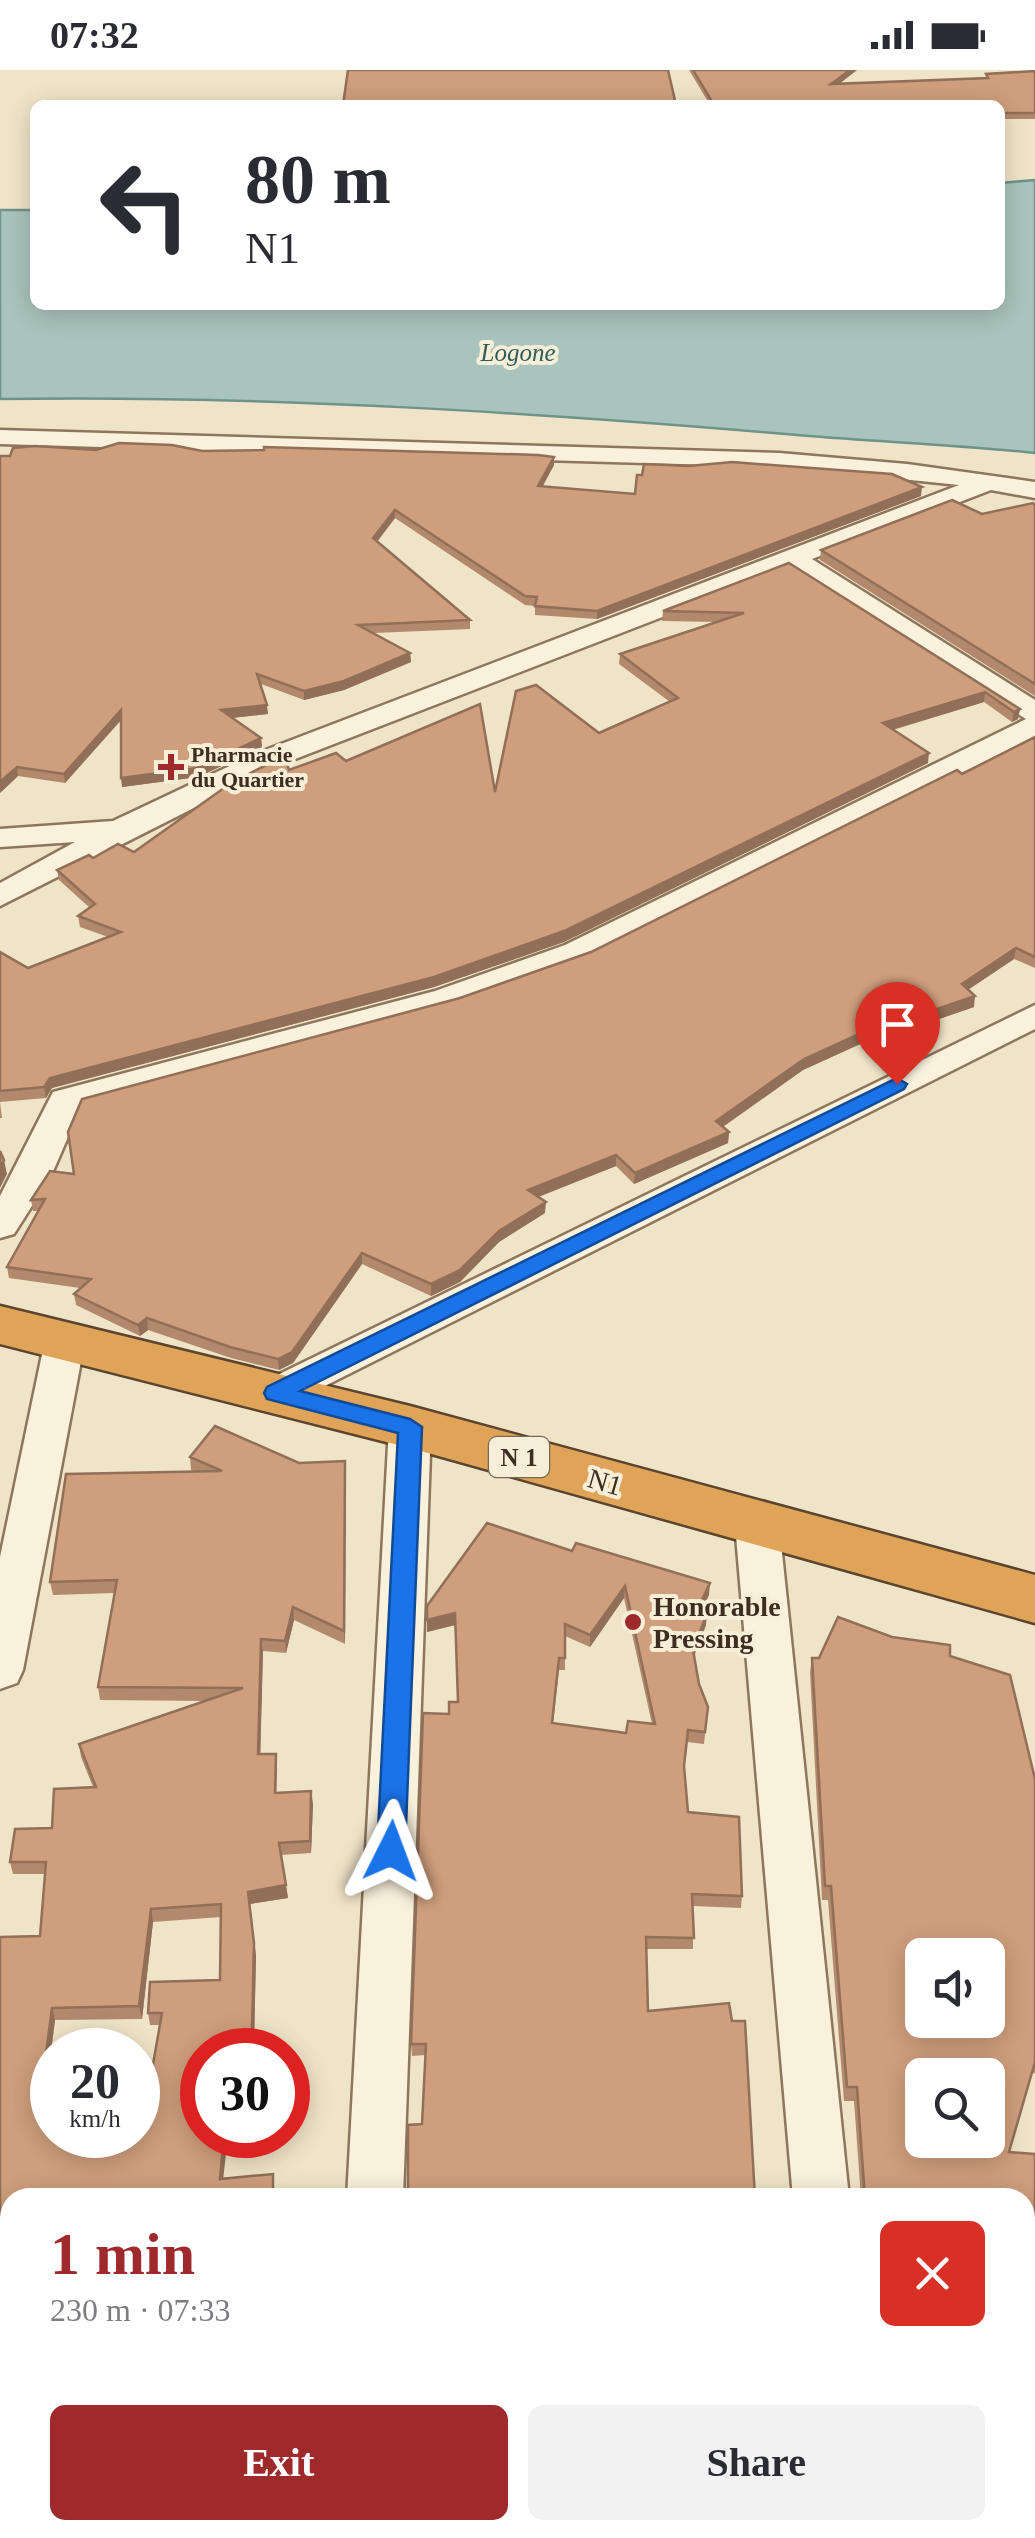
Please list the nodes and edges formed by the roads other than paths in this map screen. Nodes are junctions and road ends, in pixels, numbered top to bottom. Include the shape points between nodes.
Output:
1 (0, 437) edge
2 (990, 482) junction
3 (1035, 490) edge
4 (790, 557) junction
5 (1035, 713) edge
6 (1035, 726) edge
7 (124, 828) junction
8 (0, 838) edge
9 (0, 896) edge
10 (1035, 1016) edge
11 (0, 1225) edge
12 (0, 1326) edge
13 (65, 1340) junction
14 (276, 1393) junction
15 (410, 1427) junction
16 (758, 1524) junction
17 (1035, 1600) edge
18 (0, 1670) edge
19 (375, 2188) edge
20 (819, 2188) edge

1 - 2 street via 773,458
2 - 3 street
2 - 4 street
4 - 5 street
4 - 7 street via 266,760
6 - 11 street via 577,952 410,1008 66,1100 32,1176
7 - 8 street
7 - 9 street
10 - 14 street
12 - 13 highway, N1 / N 1
13 - 14 highway, N1 / N 1
13 - 18 street
14 - 15 highway, N1 / N 1
15 - 16 highway, N1 / N 1
15 - 19 street
16 - 17 highway, N1 / N 1
16 - 20 street

